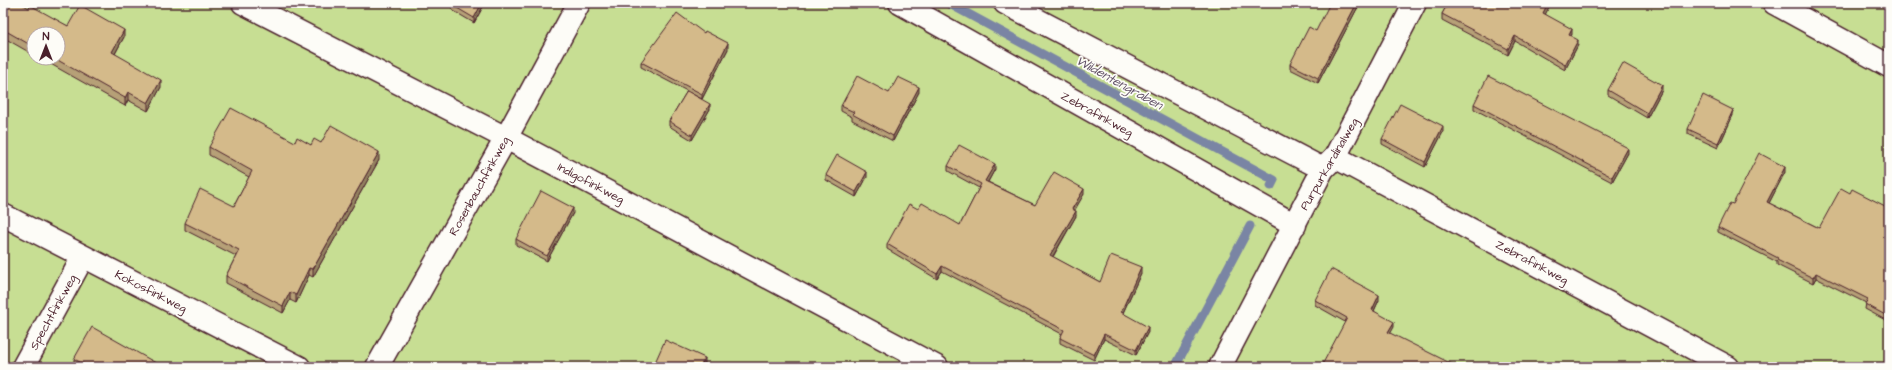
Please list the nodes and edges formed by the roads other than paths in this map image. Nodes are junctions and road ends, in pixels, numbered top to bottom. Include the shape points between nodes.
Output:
1 (243, 3) edge
2 (578, 3) edge
3 (900, 3) edge
4 (1005, 3) edge
5 (1415, 3) edge
6 (1774, 3) edge
7 (1889, 66) edge
8 (506, 138) junction
9 (1329, 163) junction
10 (3, 215) edge
11 (1295, 225) junction
12 (83, 257) junction
13 (23, 367) edge
14 (299, 367) edge
15 (377, 367) edge
16 (937, 367) edge
17 (1220, 367) edge
18 (1728, 367) edge

1 - 8 lane, Indigofinkweg
2 - 8 lane, Rosenbauchfinkweg
3 - 11 lane, Zebrafinkweg
4 - 9 lane, Zebrafinkweg
5 - 9 lane, Purpurkardinalweg
6 - 7 lane
8 - 15 lane, Rosenbauchfinkweg
8 - 16 lane, Indigofinkweg
9 - 11 lane, Purpurkardinalweg
9 - 18 lane, Zebrafinkweg
10 - 12 lane, Kokosfinkweg
11 - 17 lane, Purpurkardinalweg
12 - 13 lane, Spechtfinkweg
12 - 14 lane, Kokosfinkweg

